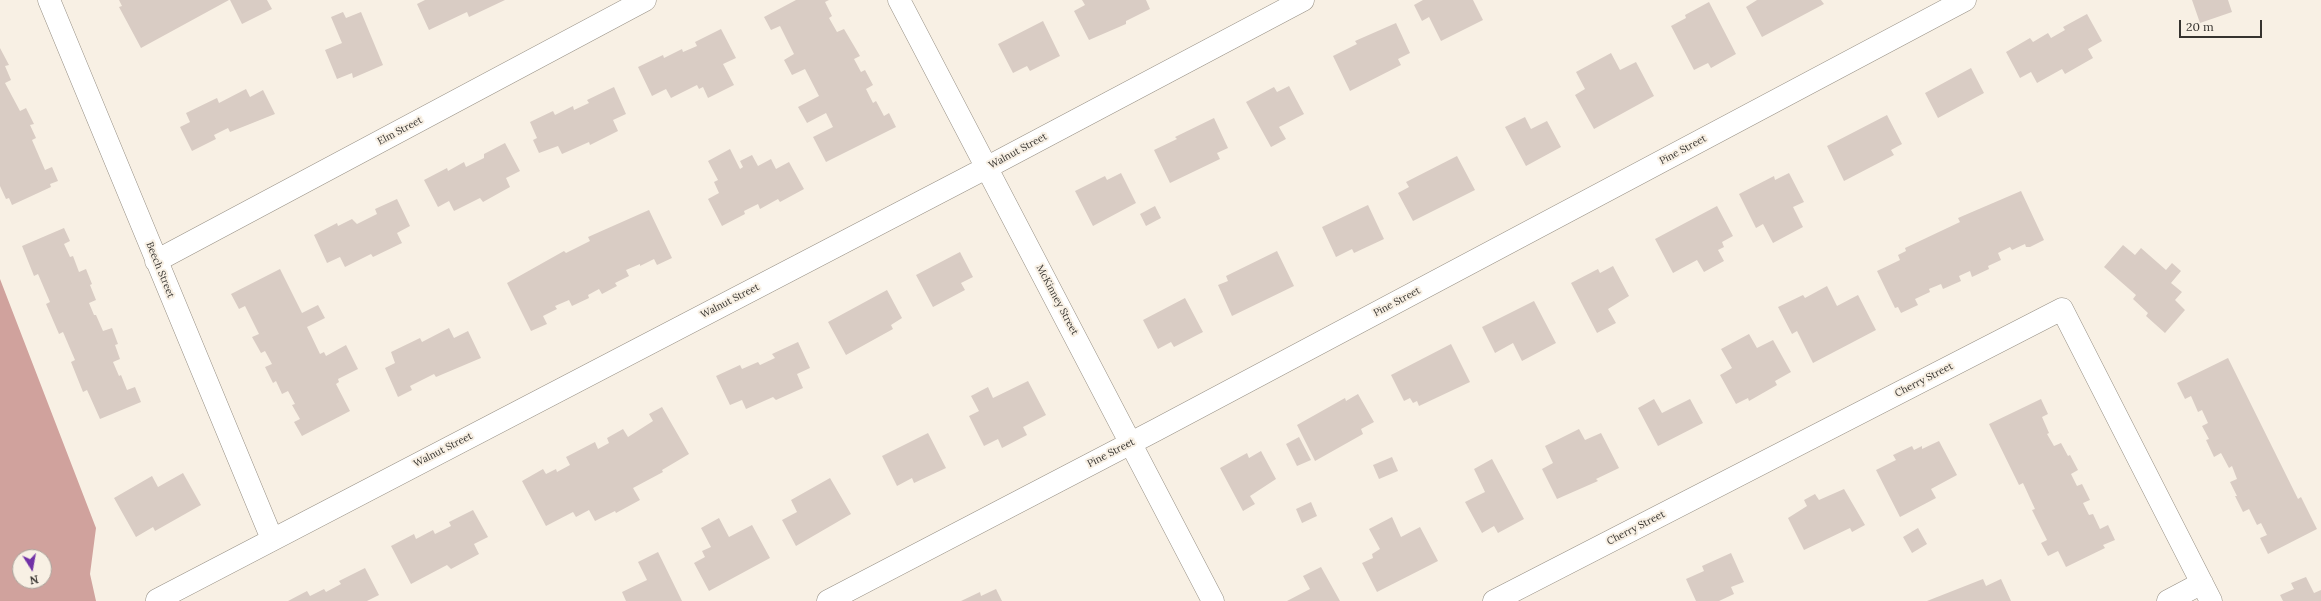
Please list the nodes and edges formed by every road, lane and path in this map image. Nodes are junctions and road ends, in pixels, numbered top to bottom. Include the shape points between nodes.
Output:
1 (49, 0) edge
2 (645, 0) edge
3 (899, 0) edge
4 (1303, 0) edge
5 (1965, 0) edge
6 (986, 168) junction
7 (156, 261) junction
8 (1132, 442) junction
9 (272, 539) junction
10 (2206, 592) edge
11 (157, 600) dead end
12 (828, 601) edge
13 (1213, 601) edge
14 (1494, 601) edge
15 (2168, 601) edge

1 - 7 street, Beech Street
2 - 7 street, Elm Street
3 - 6 street, McKinney Street
4 - 6 street, Walnut Street
5 - 8 street, Pine Street
6 - 8 street, McKinney Street
6 - 9 street, Walnut Street
7 - 9 street, Beech Street
8 - 12 street, Pine Street
8 - 13 street, McKinney Street
9 - 11 street, Walnut Street
10 - 14 street, Cherry Street via 2062,309
10 - 15 street

